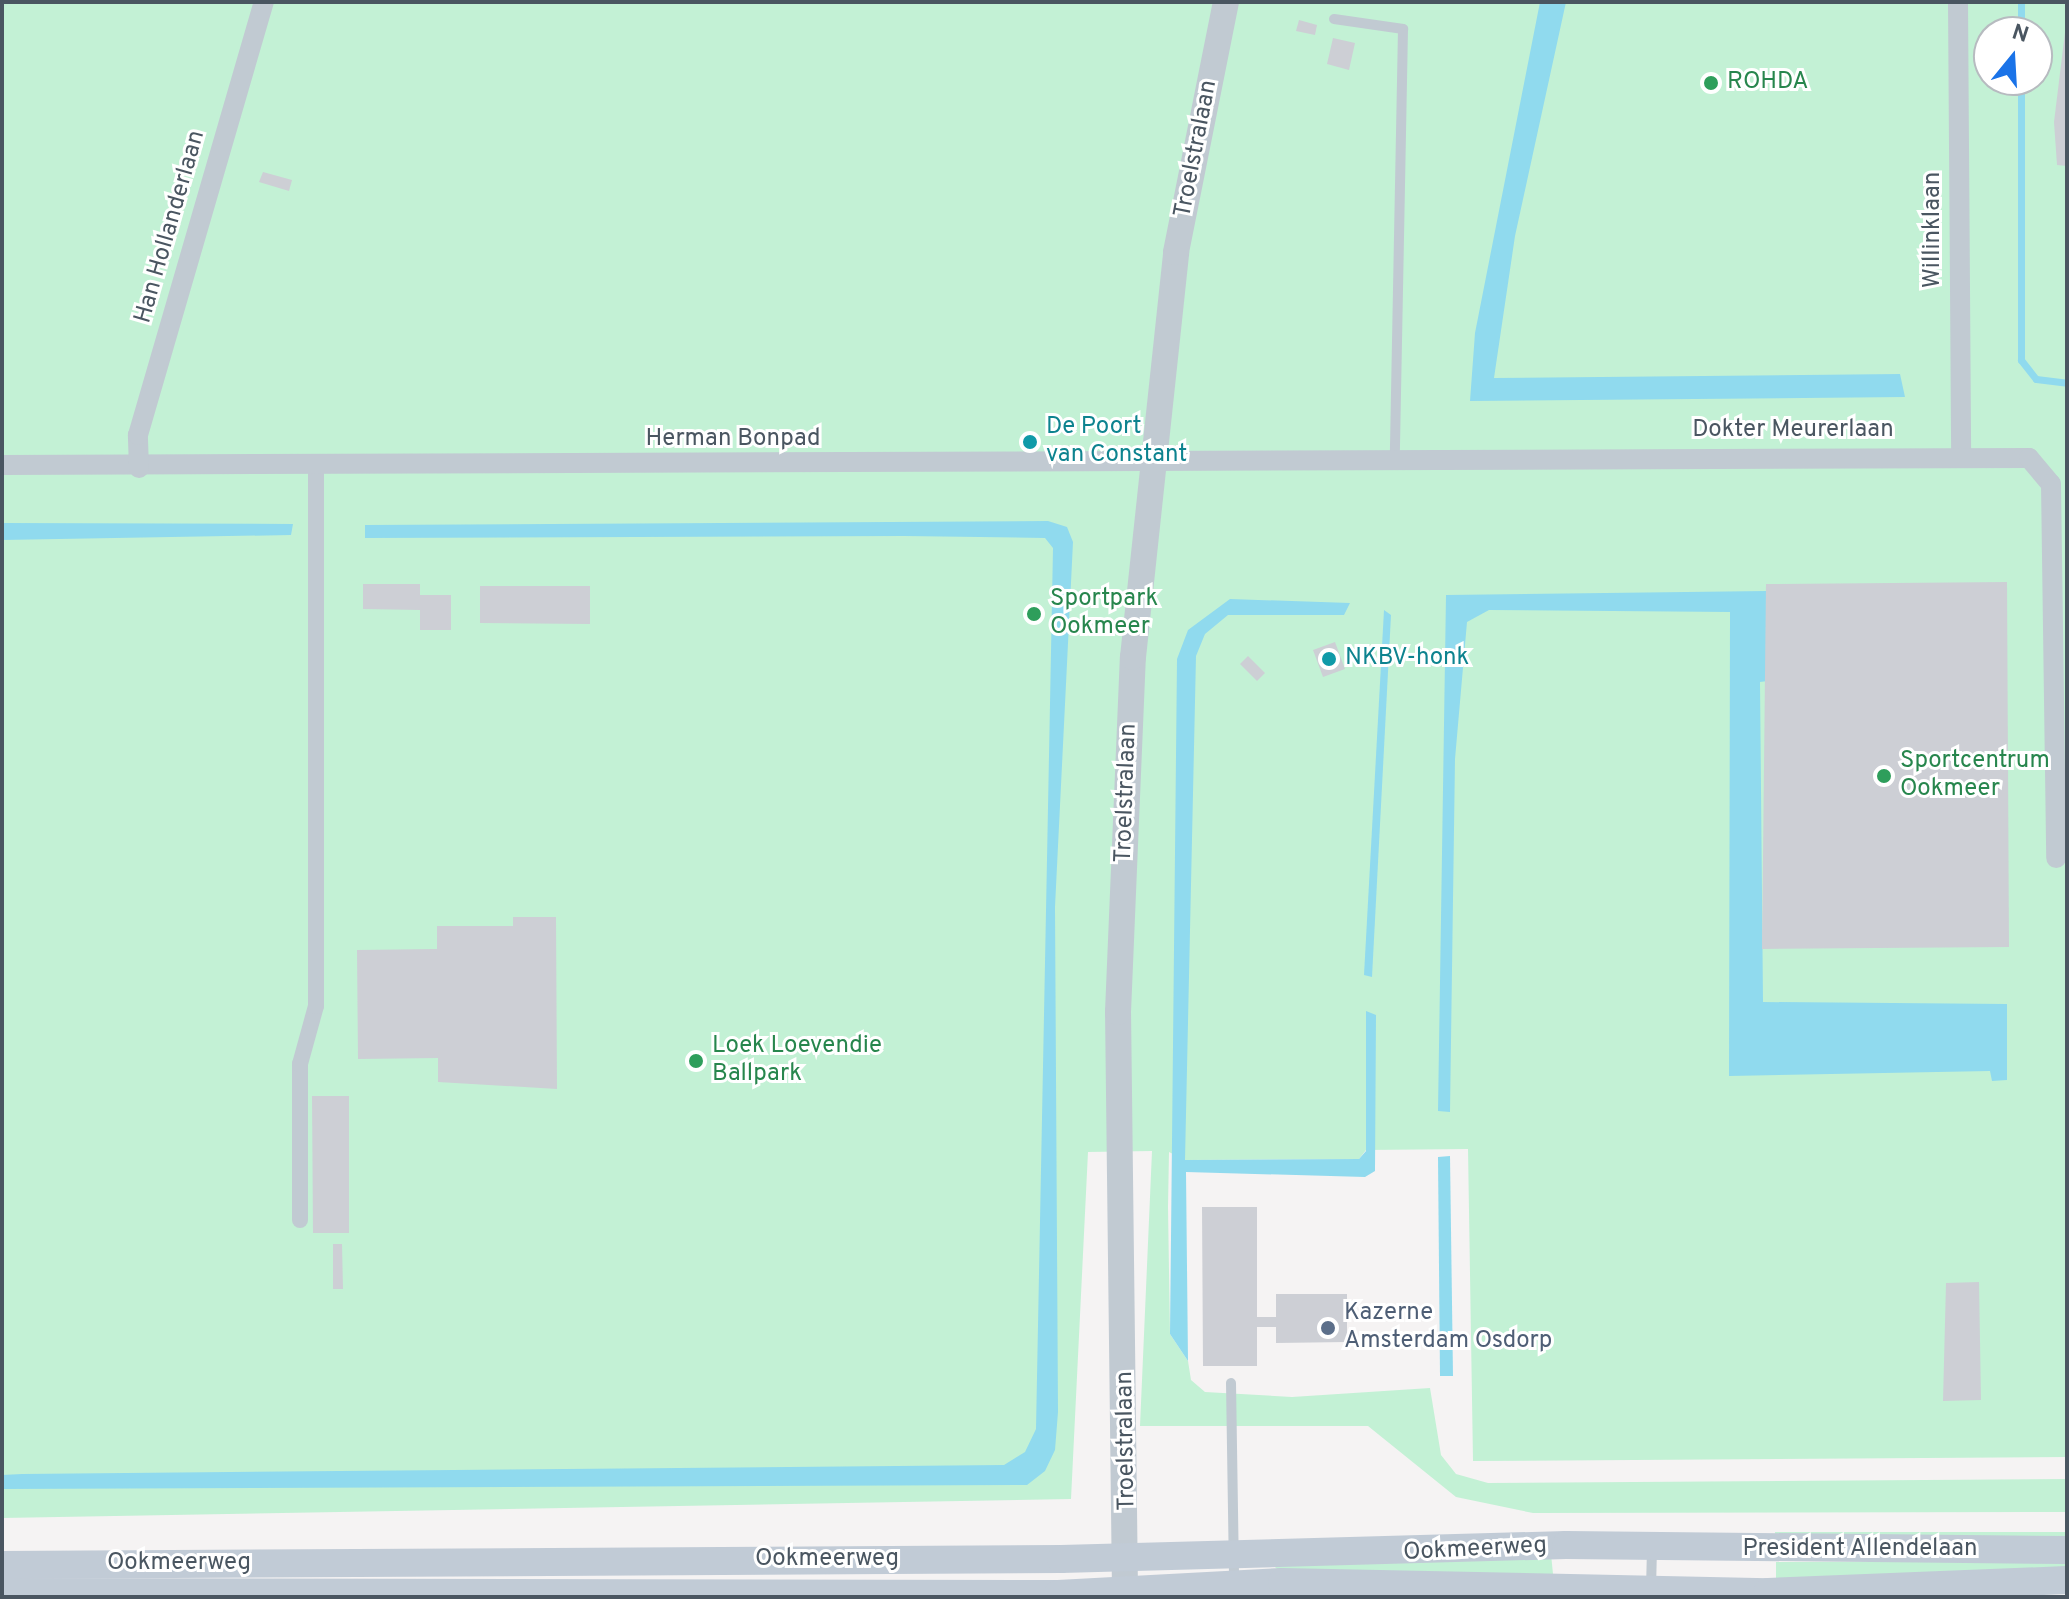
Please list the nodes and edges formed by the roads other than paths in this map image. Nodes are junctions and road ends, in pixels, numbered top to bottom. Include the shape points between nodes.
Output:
1 (264, 2) edge
2 (1226, 2) edge
3 (1958, 2) edge
4 (1334, 19) dead end
5 (1395, 456) junction
6 (1961, 457) junction
7 (1150, 464) junction
8 (2, 465) edge
9 (139, 468) junction
10 (316, 470) junction
11 (2056, 858) dead end
12 (300, 1220) dead end
13 (1231, 1383) dead end
14 (1652, 1547) junction
15 (2067, 1550) edge
16 (1128, 1556) junction
17 (2, 1565) edge
18 (1234, 1570) junction
19 (2067, 1580) edge
20 (2, 1592) edge
21 (668, 1593) edge
22 (1621, 1593) edge
23 (1651, 1593) edge
24 (1125, 1594) edge
25 (1685, 1594) edge

1 - 9 street, Han Hollanderlaan via 138,435
2 - 7 street, Troelstralaan via 1176,252
3 - 6 street, Willinklaan
4 - 5 lane via 1403,29
5 - 6 street, Dokter Meurerlaan
5 - 7 street, Dokter Meurerlaan
6 - 11 street, Dokter Meurerlaan via 2029,458 2051,484
7 - 10 street, Herman Bonpad
7 - 16 street, Troelstralaan via 1118,1012
8 - 9 street, Herman Bonpad
9 - 10 street, Herman Bonpad
10 - 12 street via 316,1002 300,1064
13 - 18 lane
14 - 15 main road, President Allendelaan
14 - 18 main road, Ookmeerweg
14 - 22 main road
14 - 23 lane
14 - 25 main road
16 - 17 main road, Ookmeerweg
16 - 18 main road, Ookmeerweg
16 - 24 street, Troelstralaan
18 - 22 main road, Ookmeerweg
18 - 24 main road, Ookmeerweg
19 - 25 main road, President Allendelaan via 2001,1588
20 - 21 main road, Ookmeerweg
21 - 24 main road, Ookmeerweg
22 - 23 main road, President Allendelaan
23 - 25 main road, President Allendelaan

